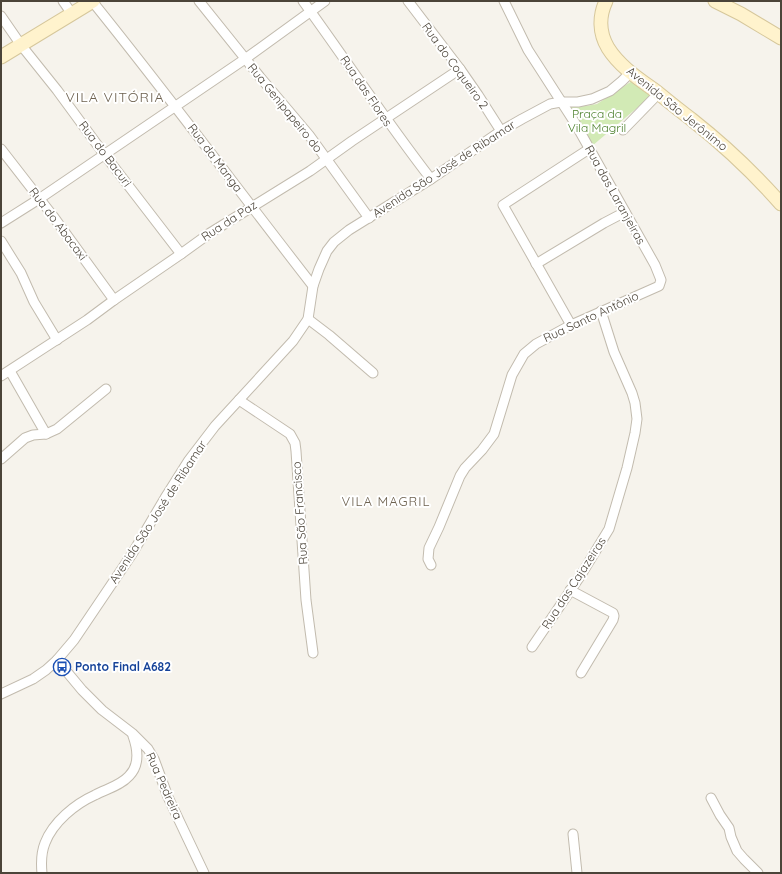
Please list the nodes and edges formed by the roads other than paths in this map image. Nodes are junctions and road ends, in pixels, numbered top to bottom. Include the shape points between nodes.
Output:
1 (63, 1) edge
2 (92, 1) edge
3 (199, 1) edge
4 (303, 1) edge
5 (325, 1) edge
6 (408, 1) edge
7 (504, 1) edge
8 (606, 1) edge
9 (715, 1) edge
10 (311, 11) junction
11 (72, 14) junction
12 (1, 16) edge
13 (781, 38) edge
14 (21, 45) junction
15 (1, 57) edge
16 (245, 59) junction
17 (460, 69) junction
18 (630, 73) junction
19 (659, 94) junction
20 (561, 102) junction
21 (175, 106) junction
22 (386, 119) junction
23 (623, 130) dead end
24 (501, 131) junction
25 (1, 149) edge
26 (590, 149) junction
27 (104, 154) junction
28 (327, 160) junction
29 (431, 179) junction
30 (39, 199) junction
31 (781, 204) edge
32 (252, 207) junction
33 (625, 212) junction
34 (369, 218) junction
35 (1, 223) edge
36 (1, 241) edge
37 (182, 254) junction
38 (536, 264) junction
39 (313, 286) junction
40 (658, 286) joint
41 (114, 300) junction
42 (600, 311) junction
43 (308, 319) junction
44 (571, 325) junction
45 (57, 340) junction
46 (10, 371) junction
47 (373, 373) dead end
48 (1, 376) edge
49 (106, 389) dead end
50 (239, 400) junction
51 (46, 434) junction
52 (1, 459) edge
53 (431, 566) dead end
54 (570, 590) junction
55 (532, 647) dead end
56 (313, 653) dead end
57 (57, 660) junction
58 (581, 673) dead end
59 (1, 694) edge
60 (132, 733) junction
61 (711, 798) dead end
62 (573, 834) dead end
63 (42, 873) edge
64 (204, 873) edge
65 (577, 873) edge
66 (758, 873) edge

1 - 11 street
2 - 11 main road
2 - 21 street, Rua da Manga
3 - 16 street, Rua Genipapeiro do
4 - 10 street, Rua das Flores
5 - 10 street
6 - 17 street, Rua do Coqueiro 2
7 - 20 street, Rua das Laranjeiras via 528,50
8 - 18 main road, Avenida São Jerônimo via 600,19 603,37 608,48
9 - 13 main road
10 - 16 street
10 - 22 street, Rua das Flores
11 - 14 main road
12 - 14 street, Rua do Bacuri
14 - 15 main road
14 - 27 street, Rua do Bacuri
16 - 21 street
16 - 28 street, Rua Genipapeiro do
17 - 22 street, Rua da Paz
17 - 24 street, Rua do Coqueiro 2
18 - 19 main road, Avenida São Jerônimo
18 - 20 street, Avenida São José de Ribamar via 610,91 592,99
19 - 23 street
19 - 31 main road, Avenida São Jerônimo via 736,156
20 - 24 street, Avenida São José de Ribamar via 550,104
20 - 26 street, Rua das Laranjeiras
21 - 27 street
21 - 32 street, Rua da Manga
22 - 28 street, Rua da Paz
22 - 29 street, Rua das Flores
24 - 29 street, Avenida São José de Ribamar
25 - 30 street, Rua do Abacaxi
26 - 33 street, Rua das Laranjeiras
26 - 38 street via 503,205
27 - 30 street
27 - 37 street, Rua do Bacuri
28 - 32 street, Rua da Paz
28 - 34 street, Rua Genipapeiro do
29 - 34 street, Avenida São José de Ribamar
30 - 35 street
30 - 41 street, Rua do Abacaxi
32 - 37 street, Rua da Paz
32 - 39 street, Rua da Manga
33 - 38 street
33 - 40 street, Rua das Laranjeiras via 655,265 661,280
34 - 39 street, Avenida São José de Ribamar via 334,242 323,258
36 - 45 street
37 - 41 street, Rua da Paz
38 - 44 street
39 - 43 street, Avenida São José de Ribamar
40 - 42 street, Rua Santo Antônio
41 - 45 street, Rua da Paz
42 - 44 street, Rua Santo Antônio
42 - 54 street, Rua das Cajazeiras via 632,393 637,419 627,468 608,529
43 - 47 street
43 - 50 street, Avenida São José de Ribamar via 293,341
44 - 53 street, Rua Santo Antônio via 536,344 518,362 494,434 464,468 455,487 429,548 428,559
45 - 46 street, Rua da Paz
46 - 48 street, Rua da Paz
46 - 51 street
49 - 51 street via 57,429
50 - 56 street, Rua São Francisco via 290,434 295,443 306,600
50 - 57 street, Avenida São José de Ribamar via 189,460 132,554 74,640
51 - 52 street via 26,438
54 - 55 street, Rua das Cajazeiras
54 - 58 street via 613,613 614,616
57 - 59 street, Avenida São José de Ribamar via 33,679
57 - 60 street, Rua Pedreira via 102,710
60 - 63 street via 138,754 137,763 130,776 84,801 57,824 45,842
60 - 64 street, Rua Pedreira via 154,759 168,797
61 - 66 street via 729,828 738,851
62 - 65 street

